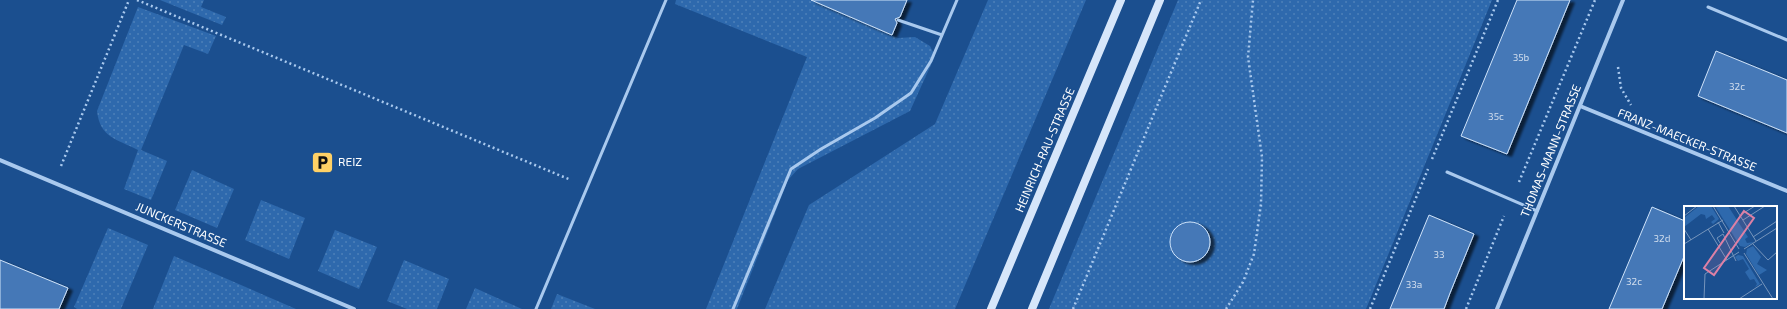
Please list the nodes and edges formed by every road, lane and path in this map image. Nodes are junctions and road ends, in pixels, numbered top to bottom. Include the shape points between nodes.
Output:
1 (129, 0) edge
2 (137, 0) edge
3 (666, 0) edge
4 (957, 0) edge
5 (1121, 0) edge
6 (1160, 0) edge
7 (1201, 0) edge
8 (1253, 0) edge
9 (1498, 0) edge
10 (1595, 0) edge
11 (1623, 0) edge
12 (1708, 7) dead end
13 (898, 20) dead end
14 (942, 35) junction
15 (1787, 40) edge
16 (1618, 64) dead end
17 (1580, 106) junction
18 (1636, 109) dead end
19 (0, 160) edge
20 (1447, 172) dead end
21 (54, 182) junction
22 (588, 186) junction
23 (1787, 192) edge
24 (1511, 200) junction
25 (1537, 211) junction
26 (354, 309) edge
27 (536, 309) edge
28 (733, 309) edge
29 (991, 309) edge
30 (1032, 309) edge
31 (1073, 309) edge
32 (1226, 309) edge
33 (1370, 309) edge
34 (1466, 309) edge
35 (1497, 309) edge

1 - 21 path
2 - 22 path
3 - 22 lane
4 - 14 lane
5 - 29 main road, HEINRICH-RAU-STRASSE
6 - 30 main road
7 - 31 path
8 - 32 path via 1248,57 1262,157 1261,204 1254,254 1243,282
9 - 33 path
10 - 24 path
11 - 17 street, THOMAS-MANN-STRASSE
12 - 15 lane
13 - 14 lane
14 - 28 lane via 931,62 911,93 791,170
16 - 18 path via 1621,88
17 - 23 street, FRANZ-MAECKER-STRASSE
17 - 25 street, THOMAS-MANN-STRASSE
19 - 21 street, JUNCKERSTRASSE
20 - 24 lane
21 - 26 street, JUNCKERSTRASSE
22 - 27 lane
24 - 25 lane
24 - 34 path
25 - 35 street, THOMAS-MANN-STRASSE

